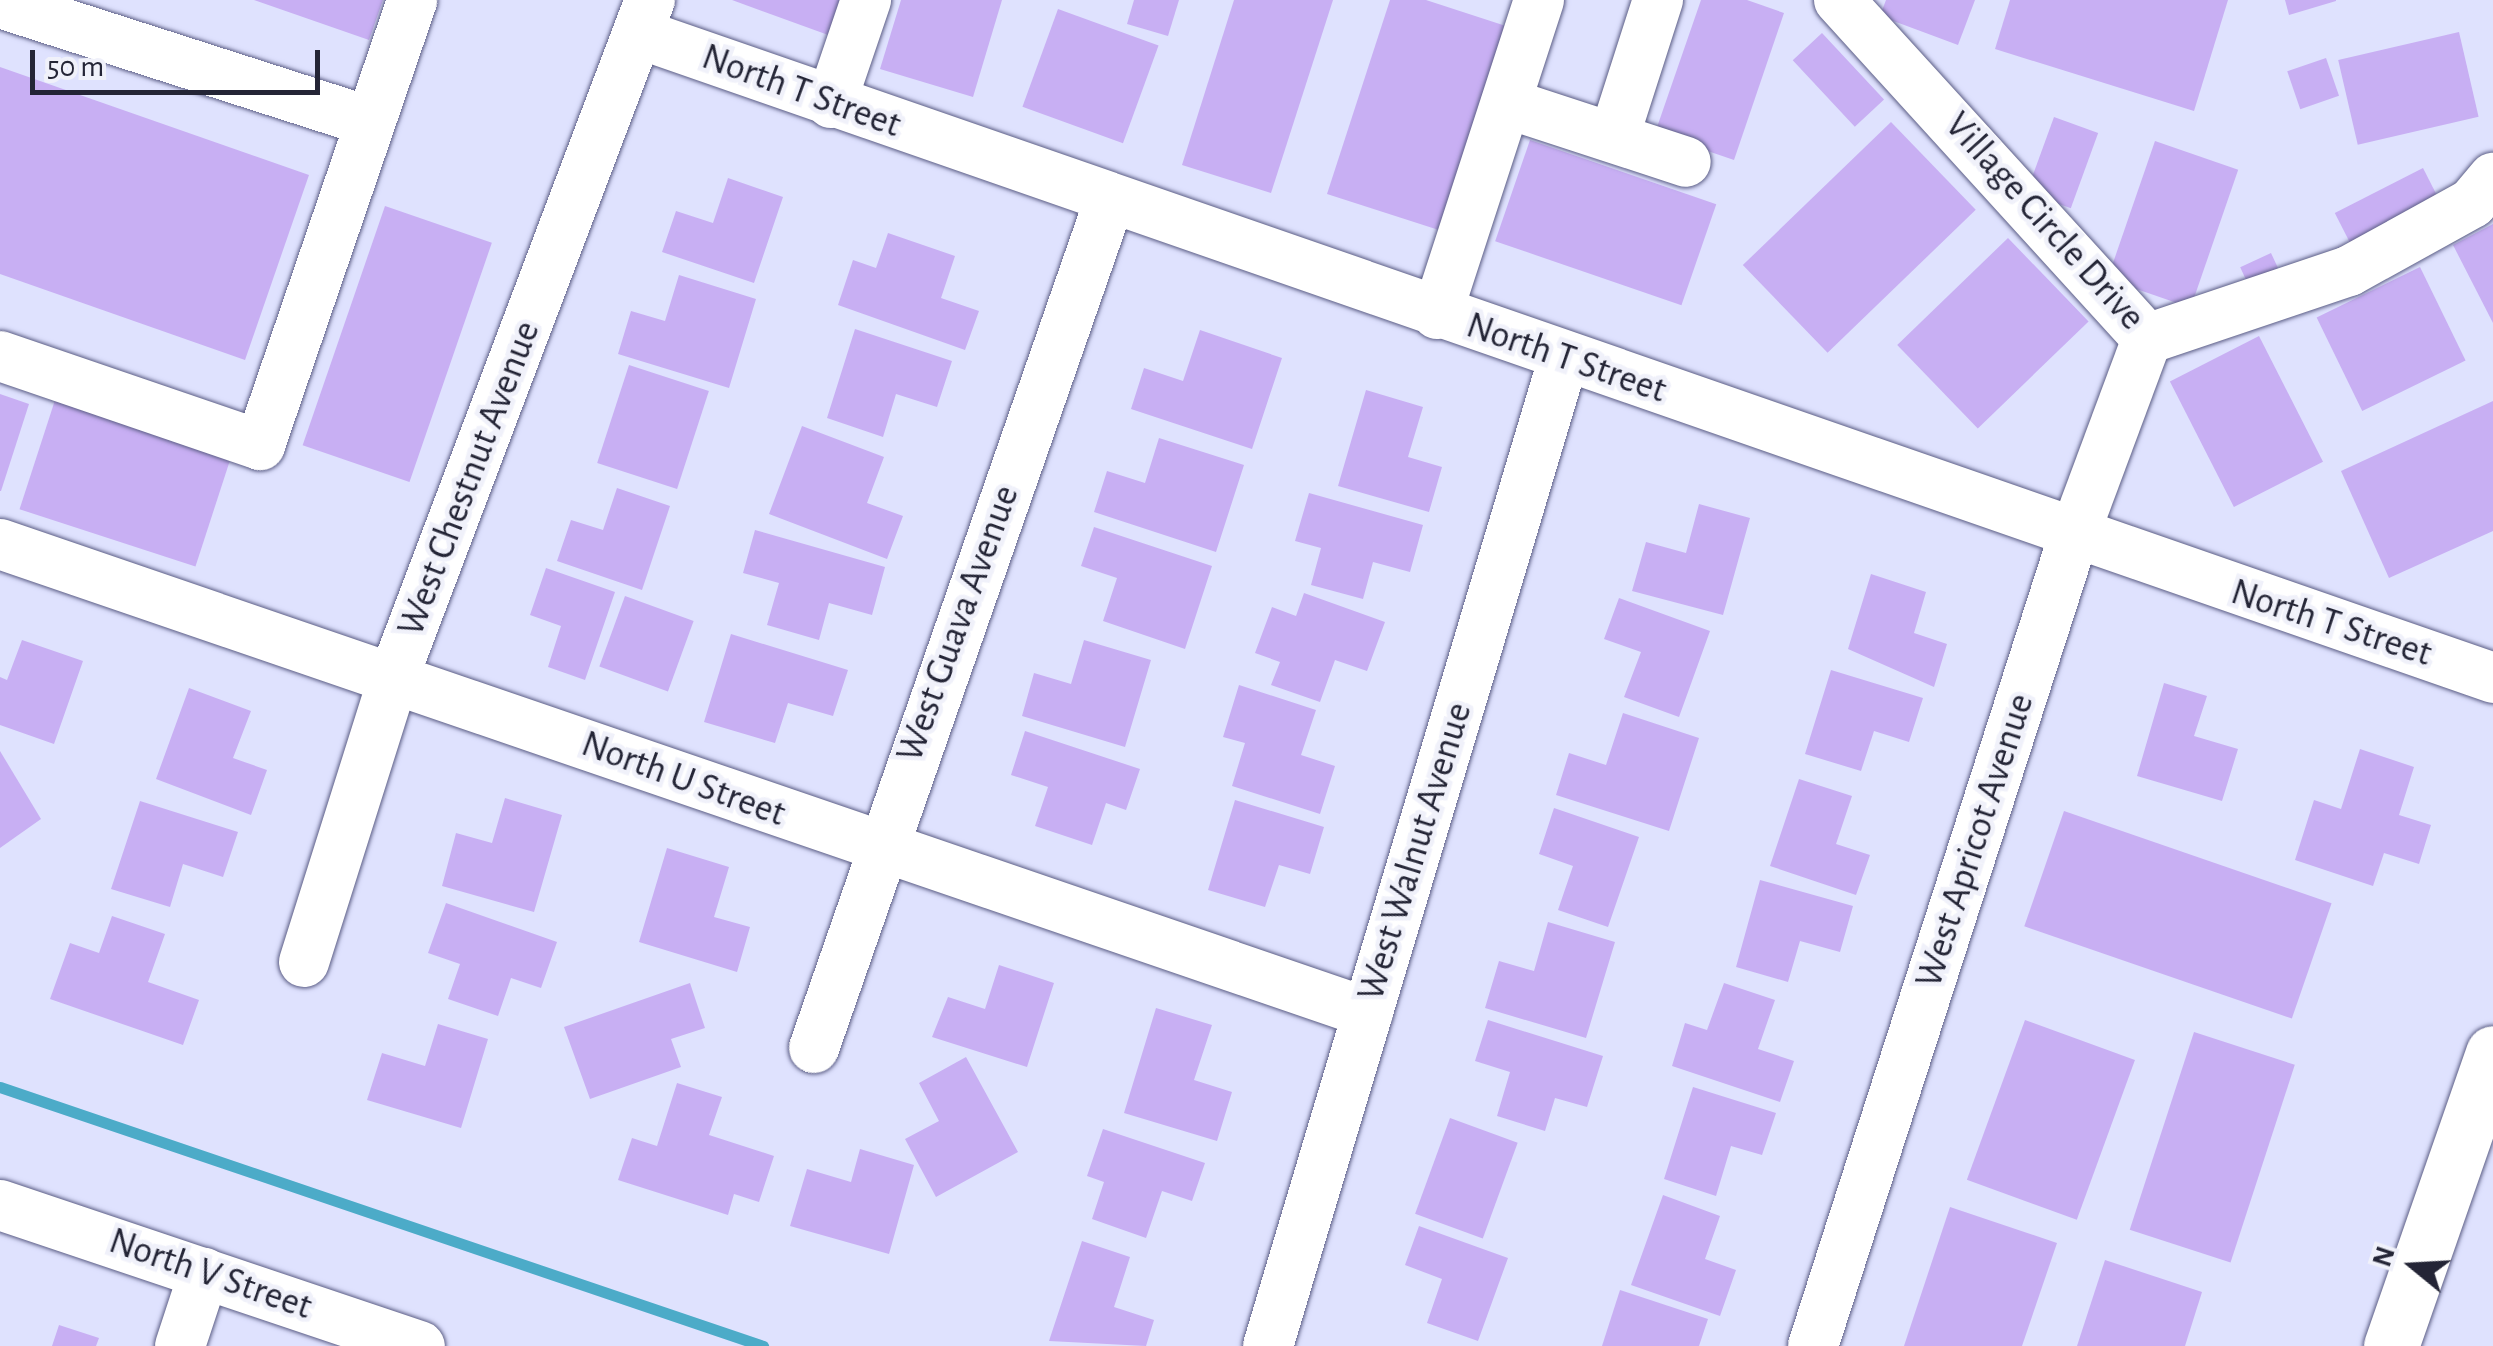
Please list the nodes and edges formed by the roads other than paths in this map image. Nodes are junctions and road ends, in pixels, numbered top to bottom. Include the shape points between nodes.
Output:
1 (412, 0) edge
2 (866, 0) edge
3 (1539, 0) edge
4 (1658, 0) edge
5 (1839, 0) edge
6 (0, 3) edge
7 (645, 17) edge
8 (1506, 102) junction
9 (832, 103) junction
10 (370, 122) junction
11 (1614, 136) junction
12 (1686, 162) dead end
13 (2493, 178) edge
14 (1108, 202) junction
15 (1436, 314) junction
16 (2147, 340) junction
17 (0, 356) edge
18 (1564, 358) junction
19 (2073, 538) junction
20 (0, 544) edge
21 (394, 676) junction
22 (2493, 678) edge
23 (878, 851) junction
24 (304, 962) dead end
25 (1368, 1013) junction
26 (814, 1048) dead end
27 (2493, 1053) edge
28 (0, 1205) edge
29 (204, 1273) junction
30 (180, 1346) edge
31 (420, 1346) edge
32 (1268, 1346) edge
33 (1814, 1346) edge
34 (2390, 1346) edge

1 - 10 street
2 - 9 street
3 - 8 street
4 - 11 street
5 - 16 street, Village Circle Drive
6 - 10 street
7 - 9 street, North T Street
7 - 21 street, West Chestnut Avenue
8 - 11 street
8 - 15 street
9 - 14 street, North T Street
10 - 17 street via 260,445
11 - 12 street
13 - 16 street, Village Circle Drive via 2472,204 2349,271
14 - 15 street, North T Street
14 - 23 street, West Guava Avenue
15 - 18 street, North T Street
16 - 19 street, West Apricot Avenue
18 - 19 street, North T Street
18 - 25 street, West Walnut Avenue
19 - 22 street, North T Street
19 - 33 street, West Apricot Avenue
20 - 21 street, North U Street
21 - 23 street, North U Street
21 - 24 street, West Chestnut Avenue
23 - 25 street, North U Street
23 - 26 street, West Guava Avenue
25 - 32 street, West Walnut Avenue
27 - 34 main road
28 - 29 street, North V Street
29 - 30 street
29 - 31 street, North V Street

